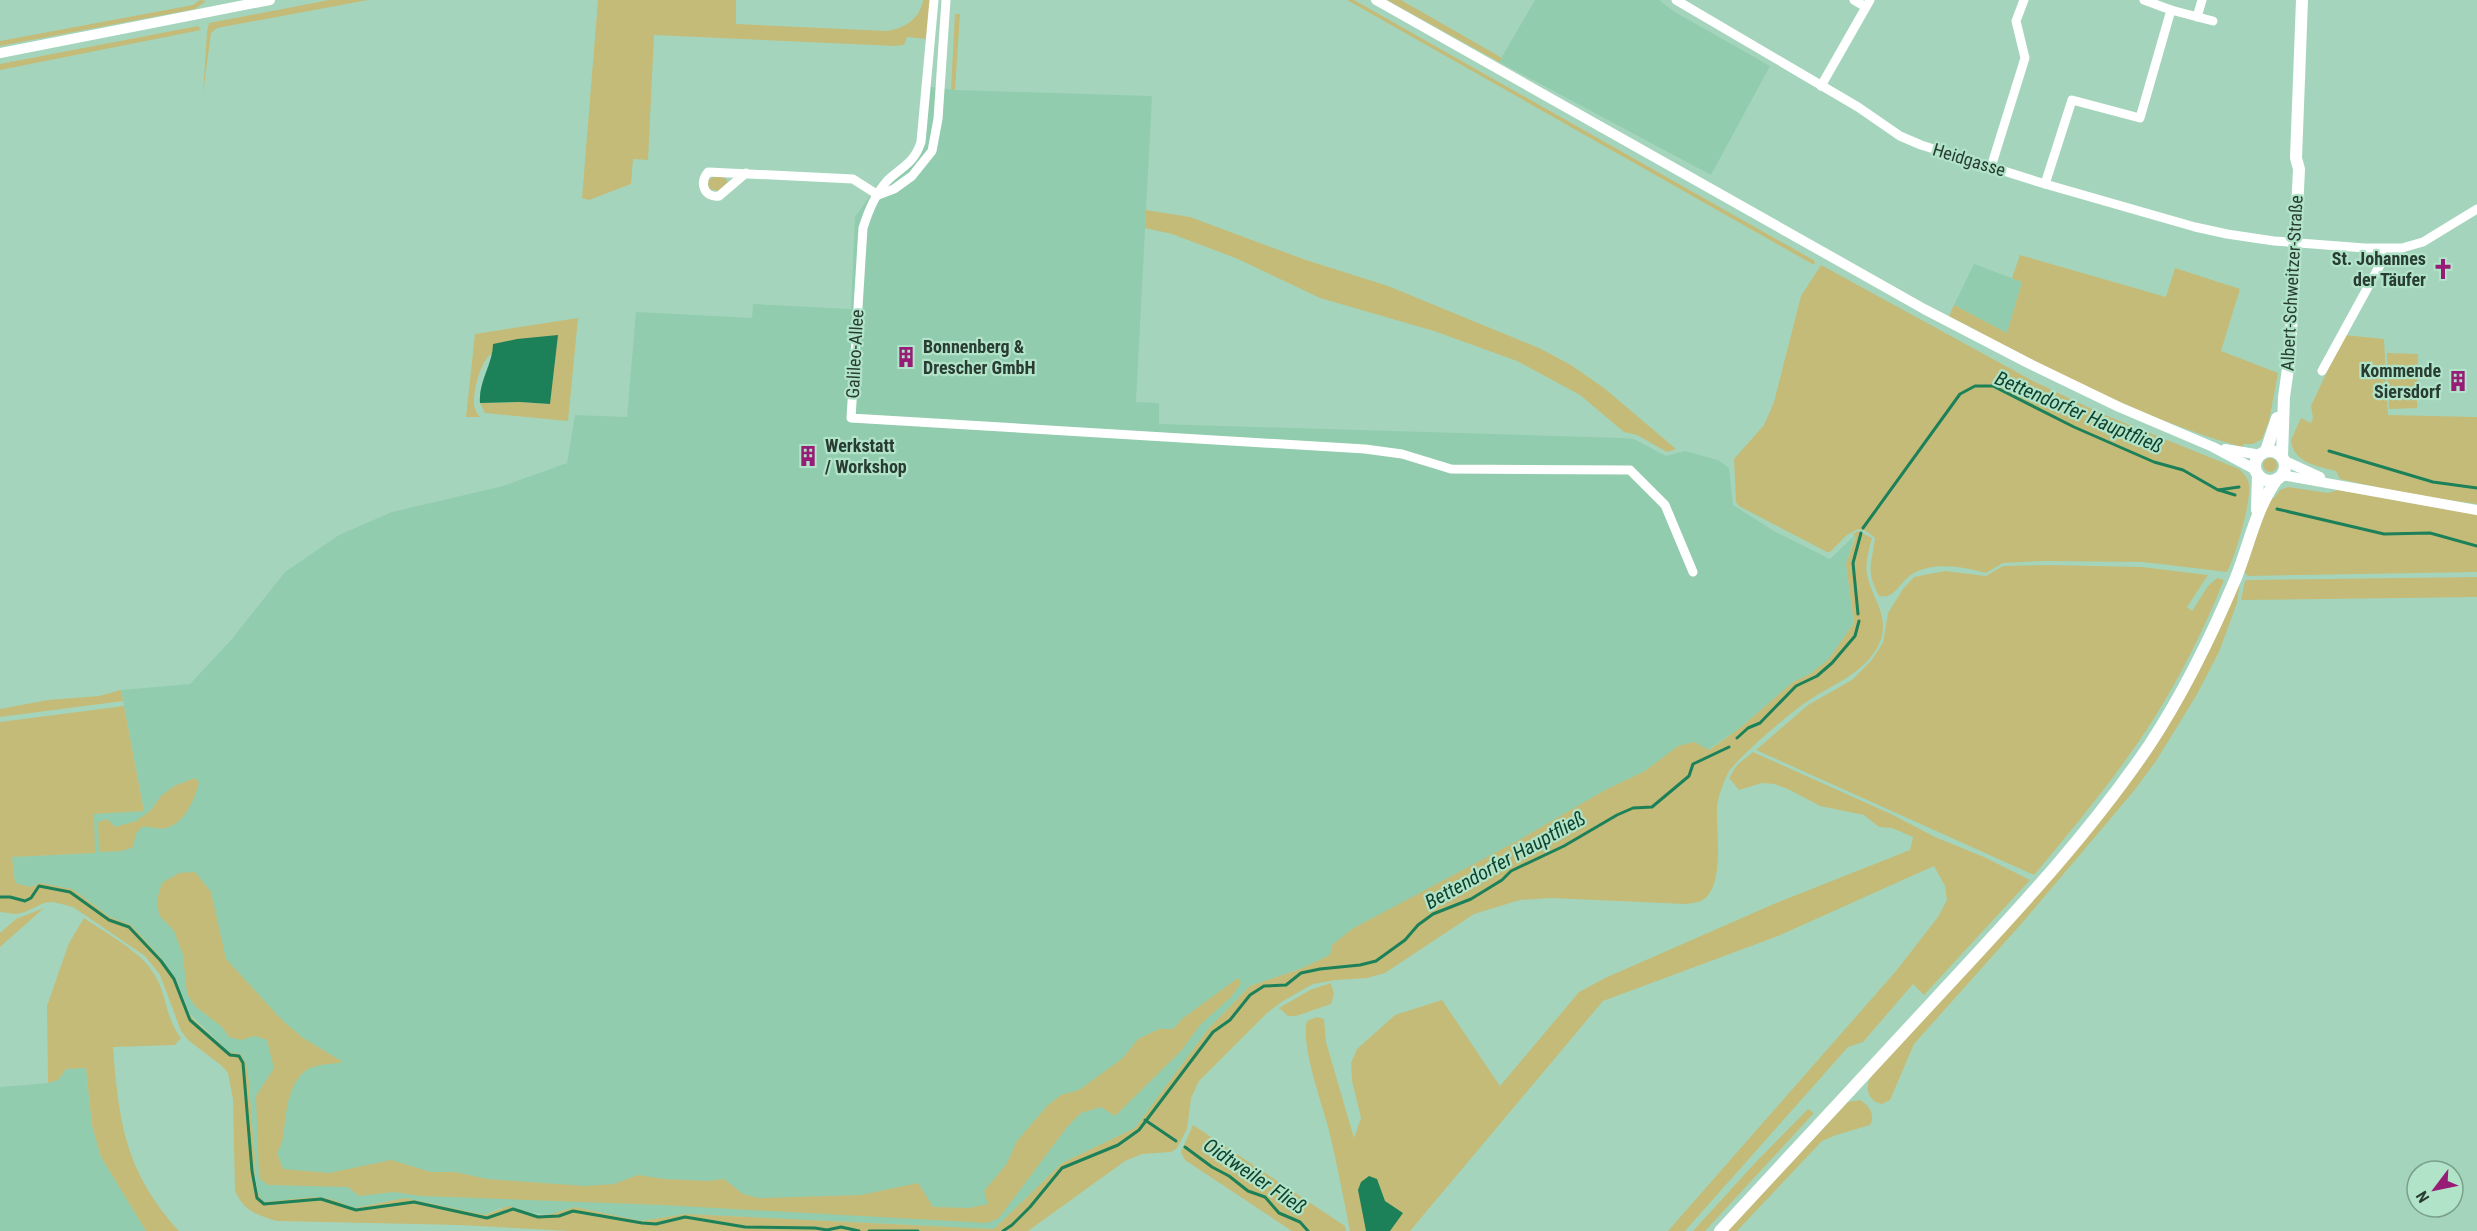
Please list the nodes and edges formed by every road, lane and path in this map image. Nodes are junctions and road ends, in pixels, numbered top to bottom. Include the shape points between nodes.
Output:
1 (270, 0) edge
2 (934, 0) edge
3 (946, 0) edge
4 (1376, 0) edge
5 (1676, 0) edge
6 (1854, 0) edge
7 (2024, 0) edge
8 (2142, 0) edge
9 (2202, 0) edge
10 (2302, 0) edge
11 (2310, 0) edge
12 (1868, 4) edge
13 (2171, 10) junction
14 (2197, 17) junction
15 (2214, 21) dead end
16 (0, 53) edge
17 (1821, 86) junction
18 (1991, 167) junction
19 (2299, 169) junction
20 (746, 173) dead end
21 (2045, 184) junction
22 (878, 195) junction
23 (2477, 209) edge
24 (2294, 242) junction
25 (2382, 249) junction
26 (2322, 371) dead end
27 (2284, 397) junction
28 (2213, 447) junction
29 (2263, 453) junction
30 (2283, 459) junction
31 (2257, 473) junction
32 (2280, 477) junction
33 (2337, 484) junction
34 (2477, 510) edge
35 (2256, 519) junction
36 (1693, 572) dead end
37 (1720, 1231) edge

1 - 16 street
2 - 22 street, Galileo-Allee via 921,142 915,157 886,182
3 - 22 street via 938,119 932,151 912,176
4 - 28 street via 1914,304 2119,407
5 - 17 street, Heidgasse
6 - 12 street
7 - 18 street via 2016,21 2025,58
8 - 13 street
9 - 14 street
10 - 19 main road, Albert-Schweitzer-Straße via 2296,159
11 - 19 main road, Albert-Schweitzer-Straße via 2304,154
12 - 17 street
13 - 14 street
13 - 21 street via 2140,118 2072,100
14 - 15 street
17 - 18 street, Heidgasse via 1900,135
18 - 21 street, Heidgasse
19 - 24 main road, Albert-Schweitzer-Straße
20 - 22 street via 853,179
21 - 24 street, Heidgasse via 2216,232
22 - 36 street, Galileo-Allee via 863,228 851,418 1365,449 1402,454 1451,469 1630,470 1665,505
23 - 25 street, Heidgasse via 2423,243
24 - 25 street, Heidgasse
24 - 27 main road, Albert-Schweitzer-Straße via 2290,354
25 - 26 street via 2380,265
27 - 29 main road, Albert-Schweitzer-Straße
27 - 30 main road, Albert-Schweitzer-Straße
28 - 29 street
28 - 31 street
29 - 30 main road via 2273,451
29 - 31 main road via 2256,463
30 - 32 main road via 2285,468
30 - 33 street
31 - 32 main road via 2267,481
31 - 35 main road
32 - 33 street
32 - 35 main road
33 - 34 street
35 - 37 main road via 2236,577 2186,684 2150,744 2101,810 1975,956

